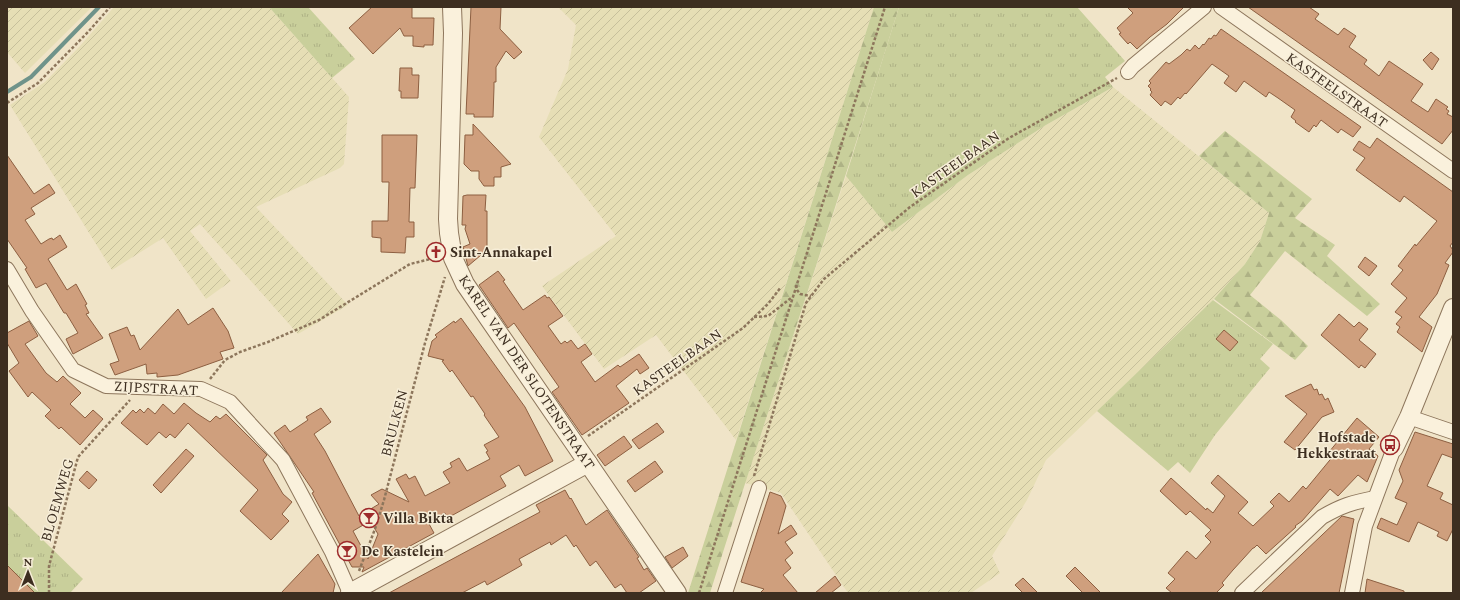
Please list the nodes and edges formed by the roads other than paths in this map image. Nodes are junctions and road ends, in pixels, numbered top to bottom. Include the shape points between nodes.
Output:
1 (452, 7) edge
2 (1204, 7) edge
3 (1220, 7) edge
4 (1128, 72) road end
5 (1453, 172) edge
6 (7, 269) edge
7 (1453, 308) edge
8 (1408, 417) junction
9 (1453, 432) edge
10 (1394, 448) joint
11 (588, 463) junction
12 (759, 488) road end
13 (1375, 498) junction
14 (350, 593) edge
15 (677, 593) edge
16 (725, 593) edge
17 (1242, 593) edge
18 (1352, 593) edge

1 - 11 street, KAREL VAN DER SLOTENSTRAAT via 448,219 453,255 466,284
2 - 4 street
3 - 5 street, KASTEELSTRAAT
6 - 14 street, ZIJPSTRAAT via 32,311 73,370 106,386 201,389 230,402 283,460 332,552
7 - 8 street
8 - 9 street
8 - 10 street
10 - 13 street
11 - 14 street
11 - 15 street, KAREL VAN DER SLOTENSTRAAT
12 - 16 street
13 - 17 street via 1353,502 1322,517
13 - 18 street via 1365,526

